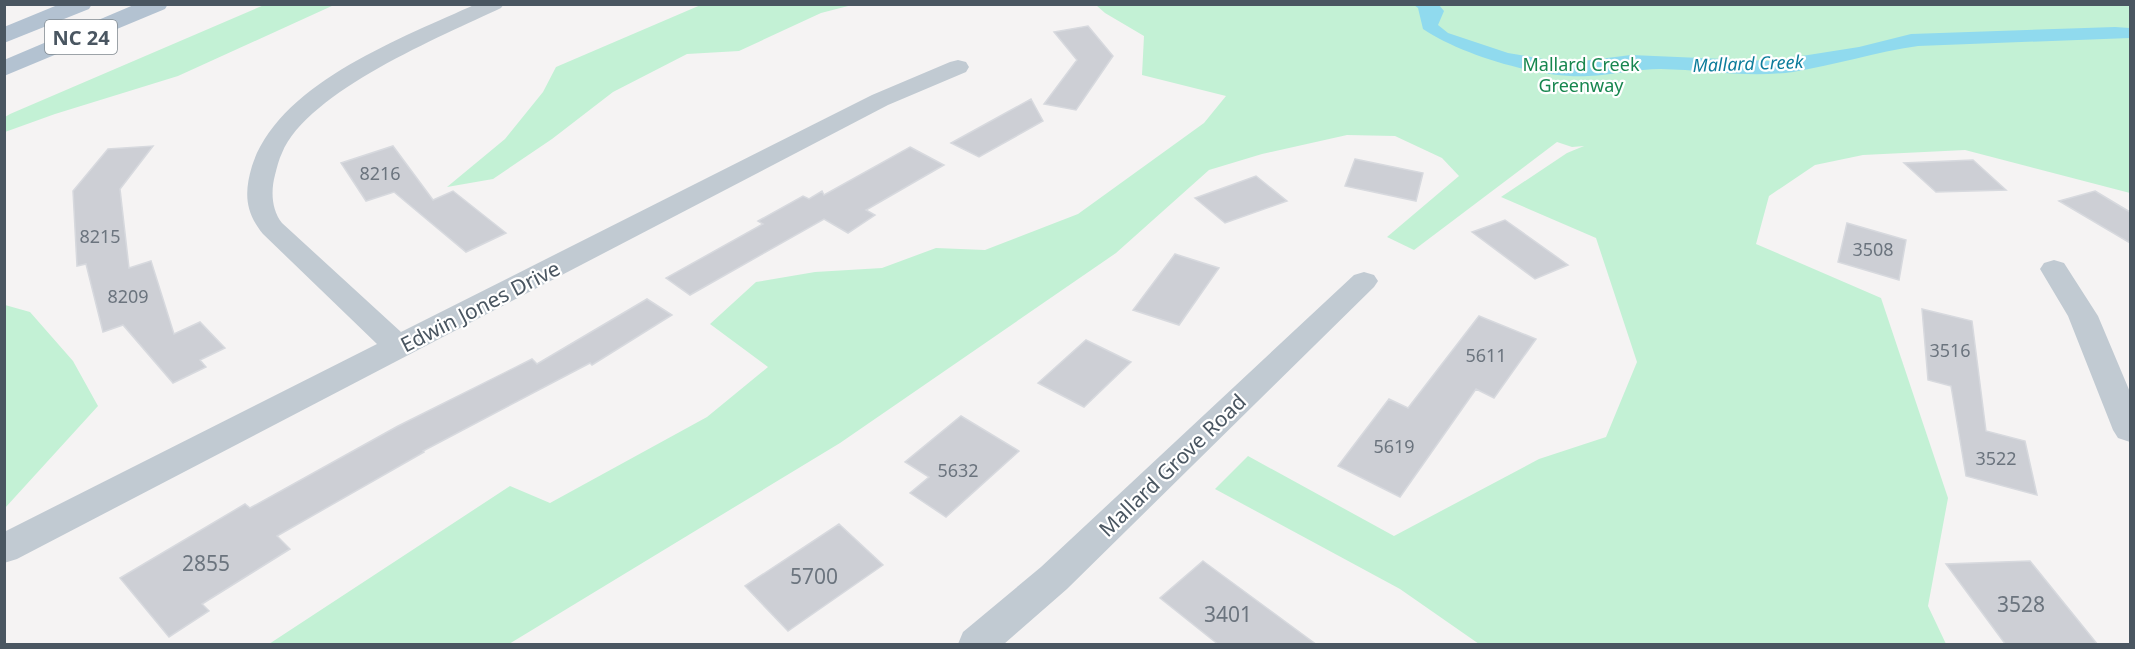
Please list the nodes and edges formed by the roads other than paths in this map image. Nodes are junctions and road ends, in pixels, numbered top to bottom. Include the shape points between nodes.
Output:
1 (81, 4) edge
2 (157, 4) edge
3 (494, 4) edge
4 (4, 36) edge
5 (958, 67) dead end
6 (4, 69) edge
7 (2054, 269) dead end
8 (1364, 281) dead end
9 (399, 347) junction
10 (2130, 430) edge
11 (4, 549) edge
12 (997, 639) edge

1 - 4 main road, NC 24
2 - 6 main road, NC 24
3 - 9 street via 357,70 325,91 276,139 261,174 258,198 266,221
5 - 9 street, Edwin Jones Drive via 880,100
7 - 10 street via 2083,316
8 - 12 street, Mallard Grove Road via 1054,578
9 - 11 street, Edwin Jones Drive

